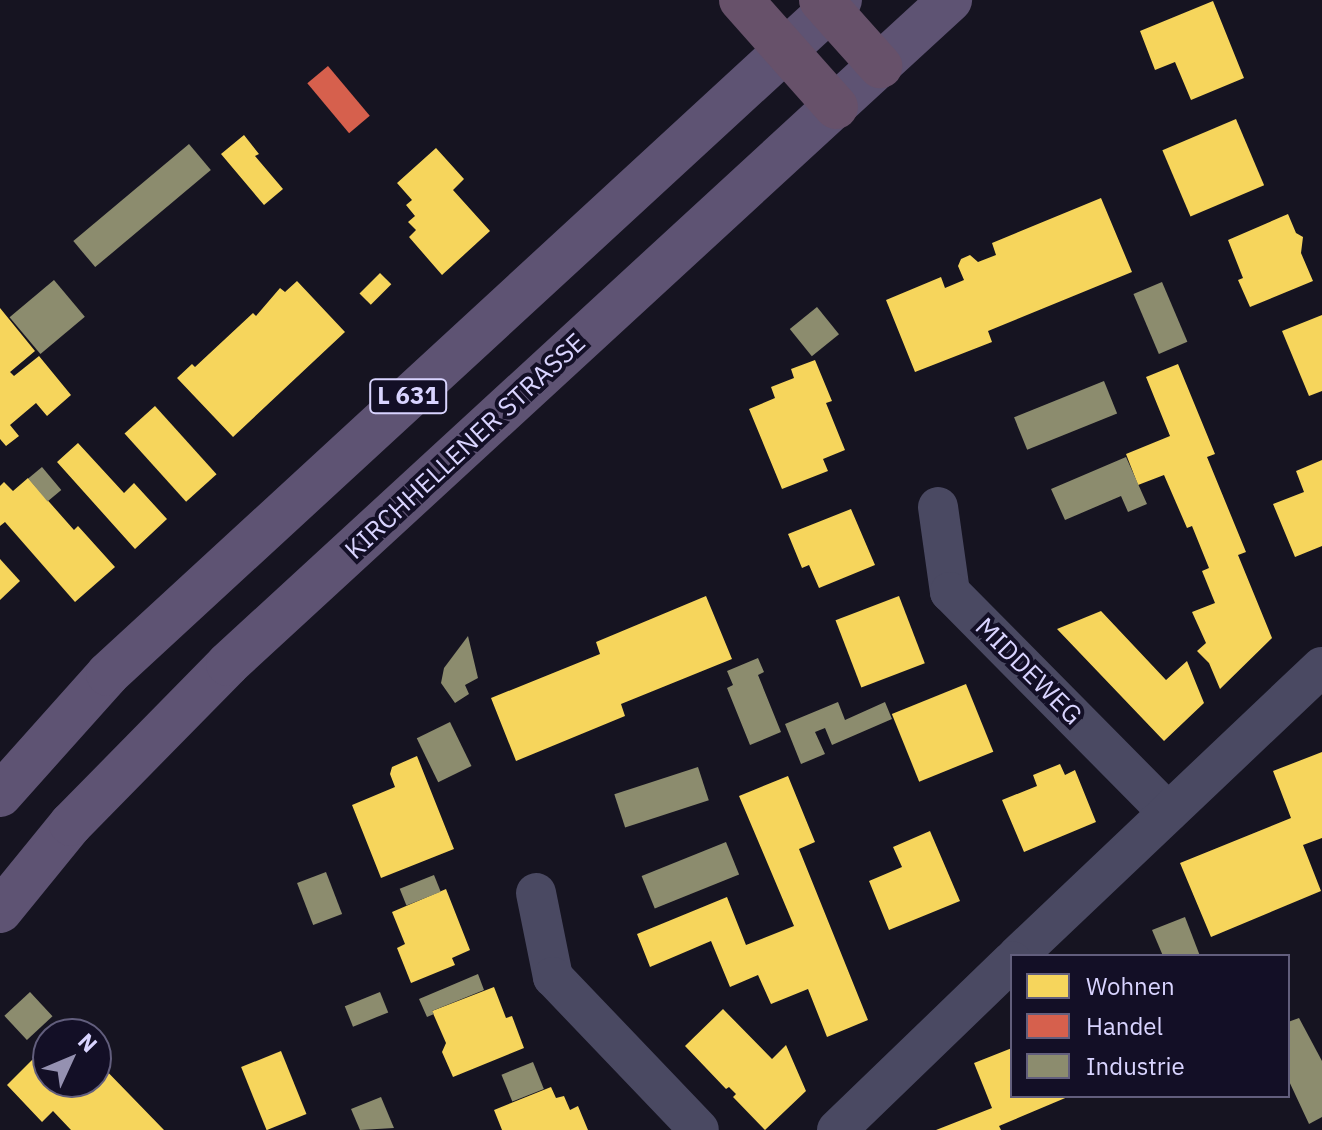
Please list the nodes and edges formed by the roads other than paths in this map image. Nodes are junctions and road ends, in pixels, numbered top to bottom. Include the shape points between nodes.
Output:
1 (741, 0) edge
2 (950, 0) edge
3 (830, 3) edge
4 (786, 50) junction
5 (880, 66) junction
6 (836, 107) junction
7 (938, 507) dead end
8 (1322, 667) edge
9 (0, 795) edge
10 (1168, 812) junction
11 (536, 893) dead end
12 (0, 911) edge
13 (1019, 954) edge
14 (1010, 963) edge
15 (699, 1130) edge
16 (837, 1130) edge

1 - 4 highway
2 - 5 main road, KIRCHHELLENER STRASSE / L 631
3 - 4 main road, L 631
3 - 5 highway
4 - 6 highway
4 - 9 main road, L 631 via 108,674
5 - 6 main road, KIRCHHELLENER STRASSE / L 631
6 - 12 main road, KIRCHHELLENER STRASSE / L 631 via 228,664 71,824
7 - 10 street, MIDDEWEG via 950,592
8 - 10 street
10 - 13 street
11 - 15 street via 553,977
14 - 16 street

